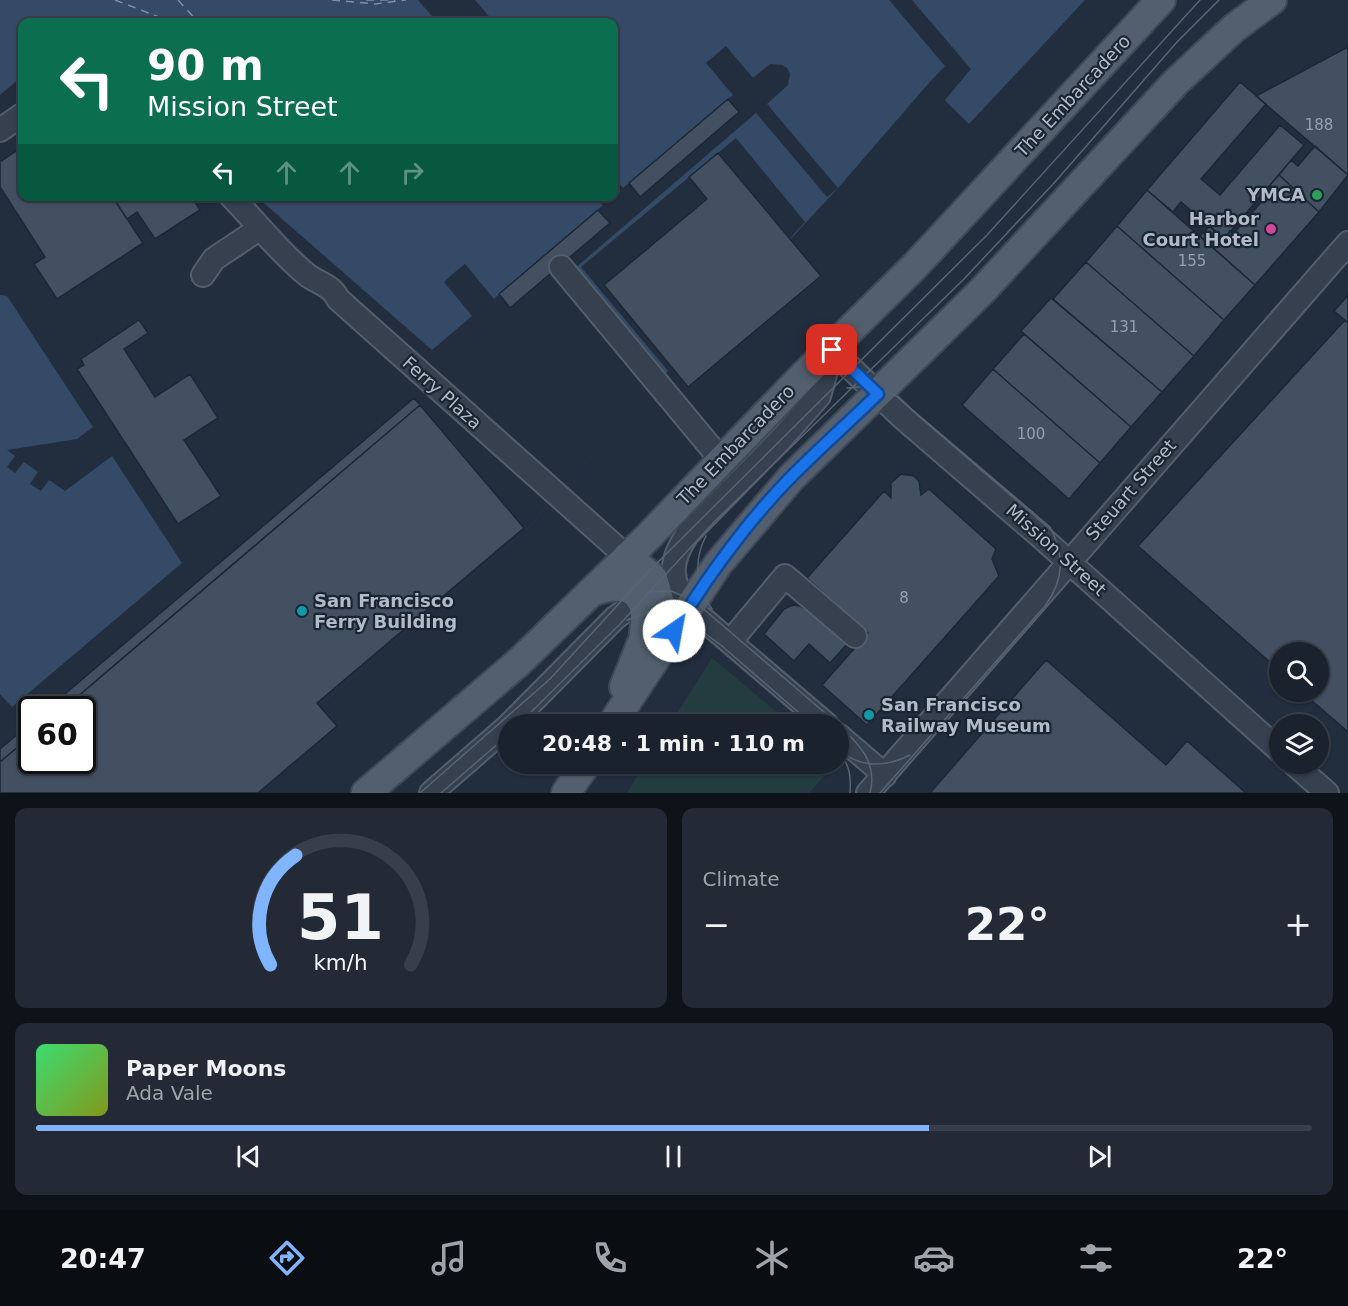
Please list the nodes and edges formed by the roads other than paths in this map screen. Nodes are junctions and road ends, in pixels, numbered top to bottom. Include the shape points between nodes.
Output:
1 (1161, 0) edge
2 (1272, 0) edge
3 (18, 118) edge
4 (0, 130) edge
5 (235, 201) edge
6 (259, 229) junction
7 (1348, 243) edge
8 (561, 267) dead end
9 (203, 275) dead end
10 (832, 350) junction
11 (878, 394) junction
12 (723, 462) junction
13 (627, 557) junction
14 (1068, 561) junction
15 (590, 593) junction
16 (651, 602) junction
17 (689, 607) junction
18 (855, 636) dead end
19 (730, 642) junction
20 (520, 714) edge
21 (615, 714) edge
22 (618, 714) edge
23 (814, 714) edge
24 (498, 735) edge
25 (1269, 741) edge
26 (849, 744) edge
27 (579, 774) edge
28 (1305, 774) edge
29 (885, 775) junction
30 (366, 793) edge
31 (431, 793) edge
32 (566, 793) edge
33 (868, 793) edge
34 (1327, 793) edge

1 - 10 main road, The Embarcadero
2 - 11 main road via 1234,28 1176,82 981,292
3 - 4 street
5 - 6 street, Ferry Plaza
6 - 9 street via 214,259
6 - 13 street, Ferry Plaza via 309,276 323,282 421,375
7 - 14 street, Steuart Street
8 - 12 street
10 - 11 street, Mission Street
10 - 12 main road, The Embarcadero
10 - 17 street via 819,396 677,549 674,576 678,593
11 - 14 street, Mission Street
11 - 17 main road via 790,478 718,564
12 - 13 main road, The Embarcadero
13 - 15 main road, The Embarcadero
13 - 16 main road via 653,578
14 - 25 street, Mission Street
14 - 29 street, Steuart Street
15 - 16 main road via 609,584
15 - 30 main road, The Embarcadero via 467,709
16 - 17 street via 681,602
16 - 20 street via 615,618
16 - 21 main road via 643,638
17 - 19 street
17 - 22 main road
18 - 19 street via 785,576
19 - 23 street
24 - 31 street
26 - 29 street
27 - 32 main road
28 - 34 street
29 - 33 street, Steuart Street

